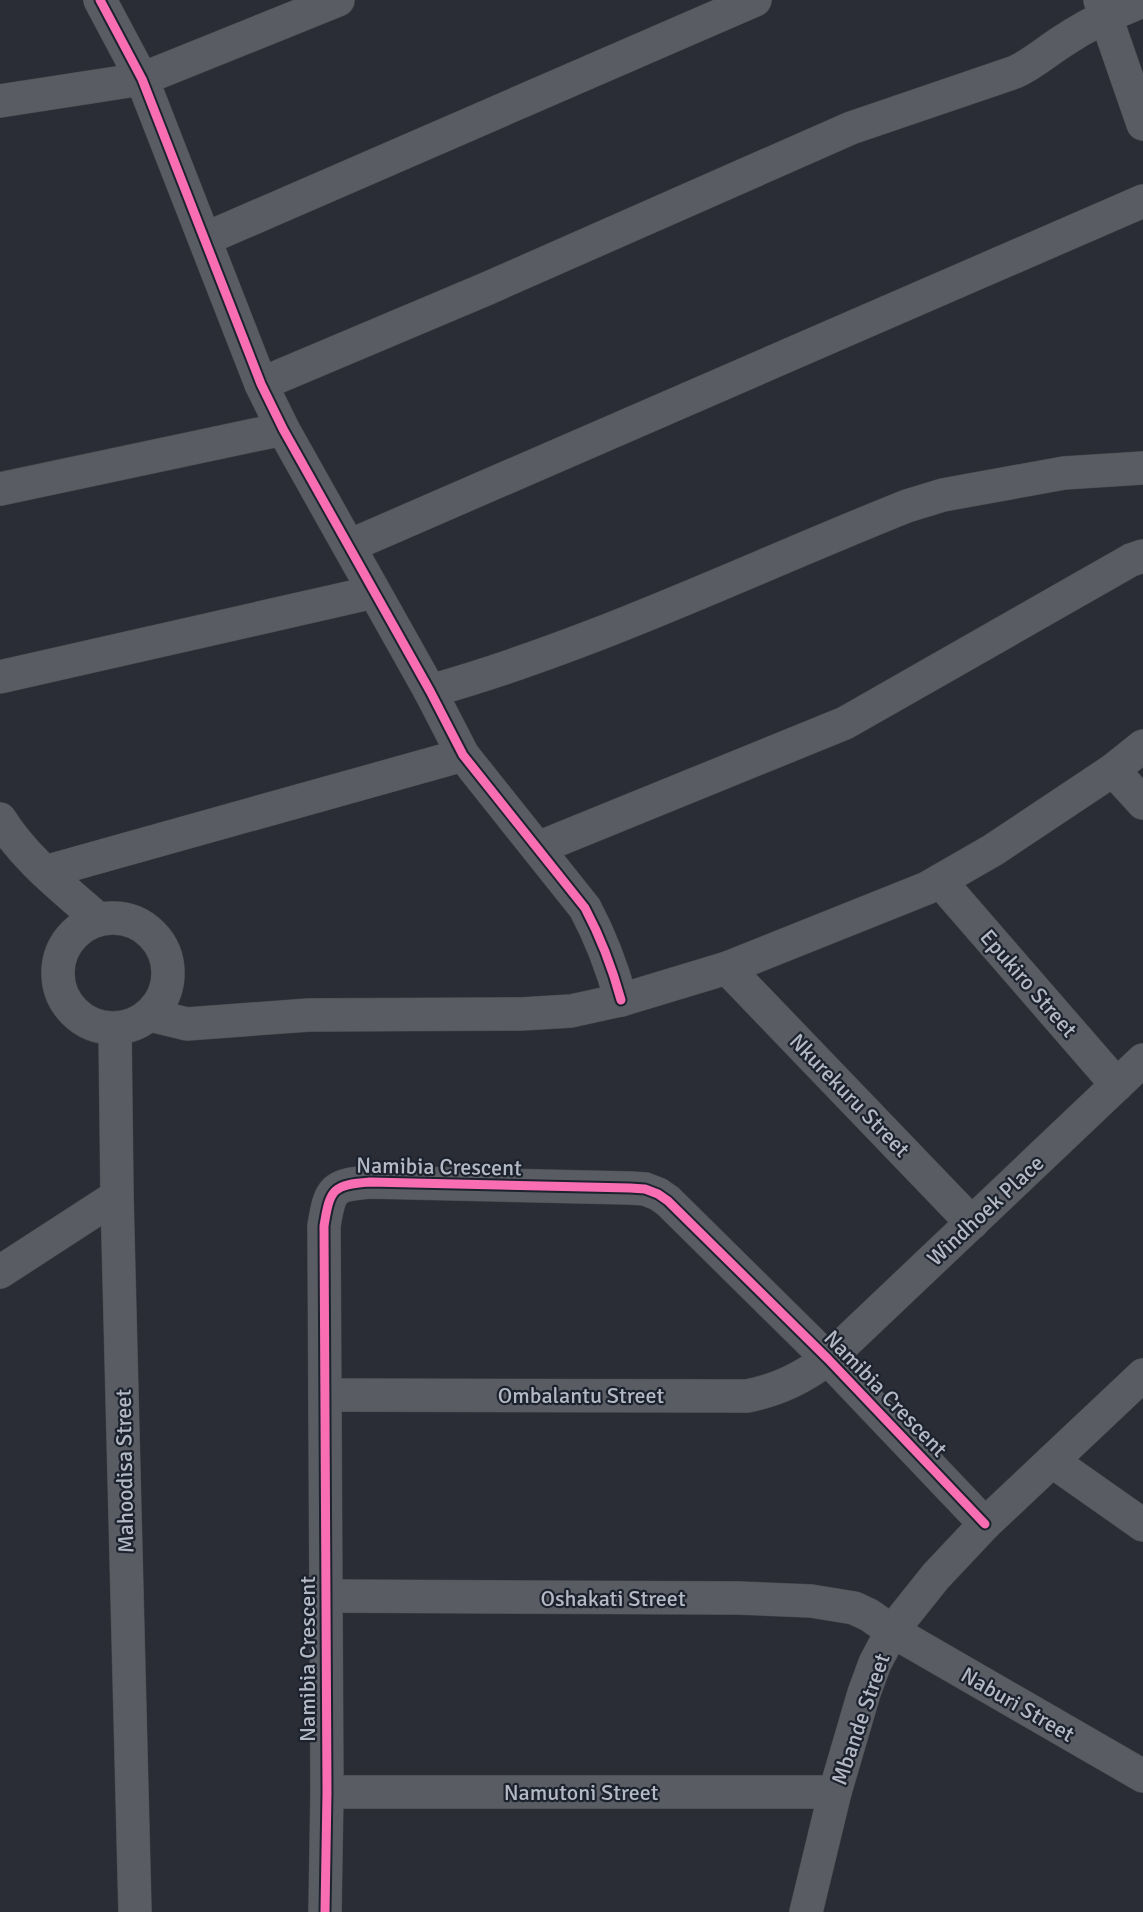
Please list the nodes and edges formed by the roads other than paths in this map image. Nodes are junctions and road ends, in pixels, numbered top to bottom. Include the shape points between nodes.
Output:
1 (100, 0) edge
2 (338, 0) edge
3 (755, 0) edge
4 (1143, 1) edge
5 (1103, 8) edge
6 (142, 78) junction
7 (0, 101) edge
8 (1143, 124) edge
9 (1143, 201) edge
10 (205, 239) junction
11 (261, 384) junction
12 (283, 429) junction
13 (1143, 468) edge
14 (0, 489) edge
15 (348, 546) junction
16 (1143, 556) edge
17 (374, 592) junction
18 (0, 677) edge
19 (430, 691) junction
20 (1143, 746) edge
21 (463, 755) junction
22 (1113, 770) junction
23 (1143, 803) edge
24 (0, 819) edge
25 (10, 844) edge
26 (538, 848) junction
27 (45, 872) junction
28 (940, 881) junction
29 (98, 919) junction
30 (728, 968) junction
31 (621, 1000) junction
32 (150, 1015) junction
33 (115, 1029) junction
34 (1143, 1060) edge
35 (1117, 1085) junction
36 (117, 1196) junction
37 (972, 1223) junction
38 (0, 1272) edge
39 (828, 1359) junction
40 (1143, 1375) edge
41 (325, 1395) junction
42 (1052, 1461) junction
43 (985, 1524) junction
44 (1143, 1525) edge
45 (326, 1596) junction
46 (892, 1631) junction
47 (1143, 1776) edge
48 (327, 1792) junction
49 (835, 1792) junction
50 (135, 1912) edge
51 (325, 1912) edge
52 (806, 1912) edge

1 - 6 street
2 - 6 street
3 - 10 street
4 - 5 street
5 - 8 street
5 - 11 street via 1015,72 851,128
6 - 7 street
6 - 10 street
9 - 15 street
10 - 11 street
11 - 12 street
12 - 14 street
12 - 15 street
13 - 19 street via 1064,473 943,495 849,529 611,629
15 - 17 street
16 - 26 street via 845,723
17 - 18 street
17 - 19 street
19 - 21 street
20 - 22 street
21 - 26 street
21 - 27 street
22 - 23 street
22 - 28 street
24 - 25 street
25 - 27 street
26 - 31 street via 585,908 599,934
27 - 29 street
28 - 30 street
28 - 35 street, Epukiro Street
29 - 32 street via 132,921 160,945 168,963 168,982 162,1000
29 - 33 street via 80,929 68,942 60,958 58,975 69,1008 82,1020
30 - 31 street
30 - 37 street, Nkurekuru Street
31 - 32 street via 571,1011 521,1014 309,1015 187,1024
32 - 33 street via 134,1025
33 - 36 street, Mahoodisa Street
34 - 35 street, Windhoek Place
35 - 37 street, Windhoek Place
36 - 38 street
36 - 50 street, Mahoodisa Street
37 - 39 street, Windhoek Place
39 - 41 street, Ombalantu Street via 793,1382 747,1396
39 - 41 street, Namibia Crescent via 658,1194 630,1188 370,1182 343,1184 334,1191 327,1208
39 - 43 street, Namibia Crescent
40 - 42 street, Mbande Street
41 - 45 street, Namibia Crescent
42 - 43 street, Mbande Street
42 - 44 street
43 - 46 street, Mbande Street
45 - 46 street, Oshakati Street via 811,1601 854,1608
45 - 48 street, Namibia Crescent
46 - 47 street, Naburi Street
46 - 49 street, Mbande Street via 864,1693
48 - 49 street, Namutoni Street
48 - 51 street, Namibia Crescent
49 - 52 street, Mbande Street

